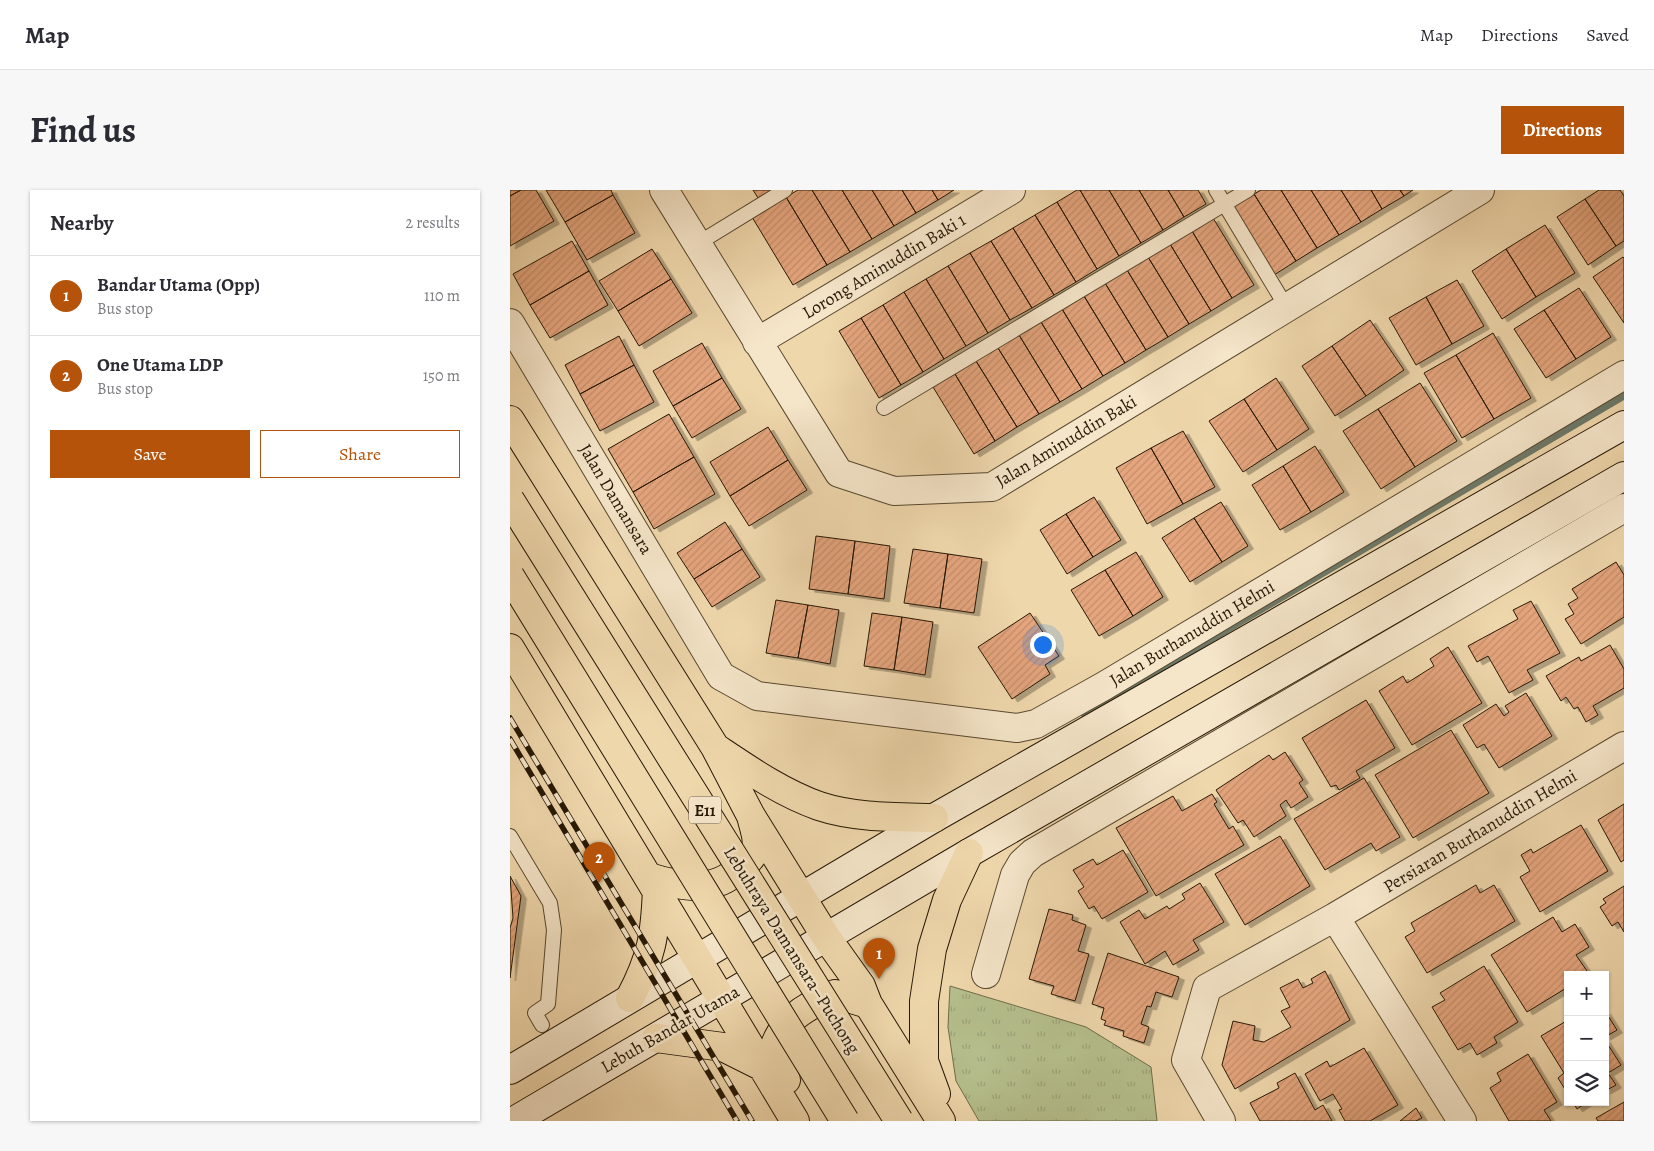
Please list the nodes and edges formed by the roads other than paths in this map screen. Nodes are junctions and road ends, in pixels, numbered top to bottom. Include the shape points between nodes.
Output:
1 (664, 190) edge
2 (785, 190) edge
3 (1011, 190) edge
4 (1216, 190) edge
5 (1248, 190) edge
6 (1480, 190) edge
7 (1224, 204) junction
8 (697, 244) junction
9 (1287, 308) junction
10 (510, 323) edge
11 (757, 342) junction
12 (1624, 375) edge
13 (884, 408) dead end
14 (510, 420) edge
15 (1624, 425) edge
16 (1624, 476) edge
17 (510, 500) edge
18 (1624, 508) edge
19 (510, 576) edge
20 (510, 648) edge
21 (721, 676) joint
22 (1624, 746) edge
23 (715, 747) junction
24 (751, 816) junction
25 (934, 818) junction
26 (510, 836) edge
27 (969, 852) junction
28 (653, 883) junction
29 (801, 897) junction
30 (1336, 917) junction
31 (826, 937) junction
32 (698, 958) junction
33 (986, 974) dead end
34 (630, 998) junction
35 (723, 999) junction
36 (868, 1004) junction
37 (542, 1025) dead end
38 (656, 1038) junction
39 (765, 1068) junction
40 (510, 1070) edge
41 (514, 1121) edge
42 (795, 1121) edge
43 (808, 1121) edge
44 (845, 1121) edge
45 (899, 1121) edge
46 (941, 1121) edge
47 (946, 1121) edge
48 (1221, 1121) edge
49 (1462, 1121) edge

1 - 8 street, Jalan Aminuddin Baki
2 - 8 lane
3 - 11 street, Lorong Aminuddin Baki 1
4 - 7 lane
5 - 7 lane
6 - 9 street, Jalan Aminuddin Baki
7 - 9 lane
7 - 13 lane
8 - 11 street, Jalan Aminuddin Baki
9 - 11 street, Jalan Aminuddin Baki via 992,487 894,491 839,474
10 - 21 street, Jalan Damansara
12 - 21 street, Jalan Burhanuddin Helmi via 1036,724 1016,728 757,696
14 - 23 highway
15 - 25 street, Jalan Burhanuddin Helmi
16 - 27 street
17 - 45 highway, Lebuhraya Damansara–Puchong / E11, bridge
18 - 33 street via 1033,853 1015,875
19 - 44 highway, E11, bridge
20 - 28 highway
22 - 30 street, Persiaran Burhanuddin Helmi
23 - 24 highway
23 - 25 highway via 775,786 820,806 870,816
24 - 28 highway via 757,845 751,858 730,879 710,886
24 - 29 highway
25 - 29 street, Jalan Burhanuddin Helmi
26 - 37 lane via 550,903 554,930 548,1004 535,1013
27 - 31 street
27 - 47 highway via 947,900 932,949 924,1001 924,1061
28 - 32 highway
28 - 34 highway via 655,935 642,976
29 - 31 highway
29 - 32 street
30 - 48 street, Persiaran Burhanuddin Helmi via 1207,988 1186,1060
30 - 49 street
31 - 35 street, Lebuh Bandar Utama
31 - 36 highway via 861,986
32 - 34 street
32 - 35 highway
34 - 40 street
35 - 38 street, Lebuh Bandar Utama
35 - 39 highway
36 - 43 highway via 834,994 809,1005 777,1036 772,1054
36 - 46 highway
38 - 39 highway via 723,1047
38 - 41 street, Lebuh Bandar Utama
39 - 42 highway

